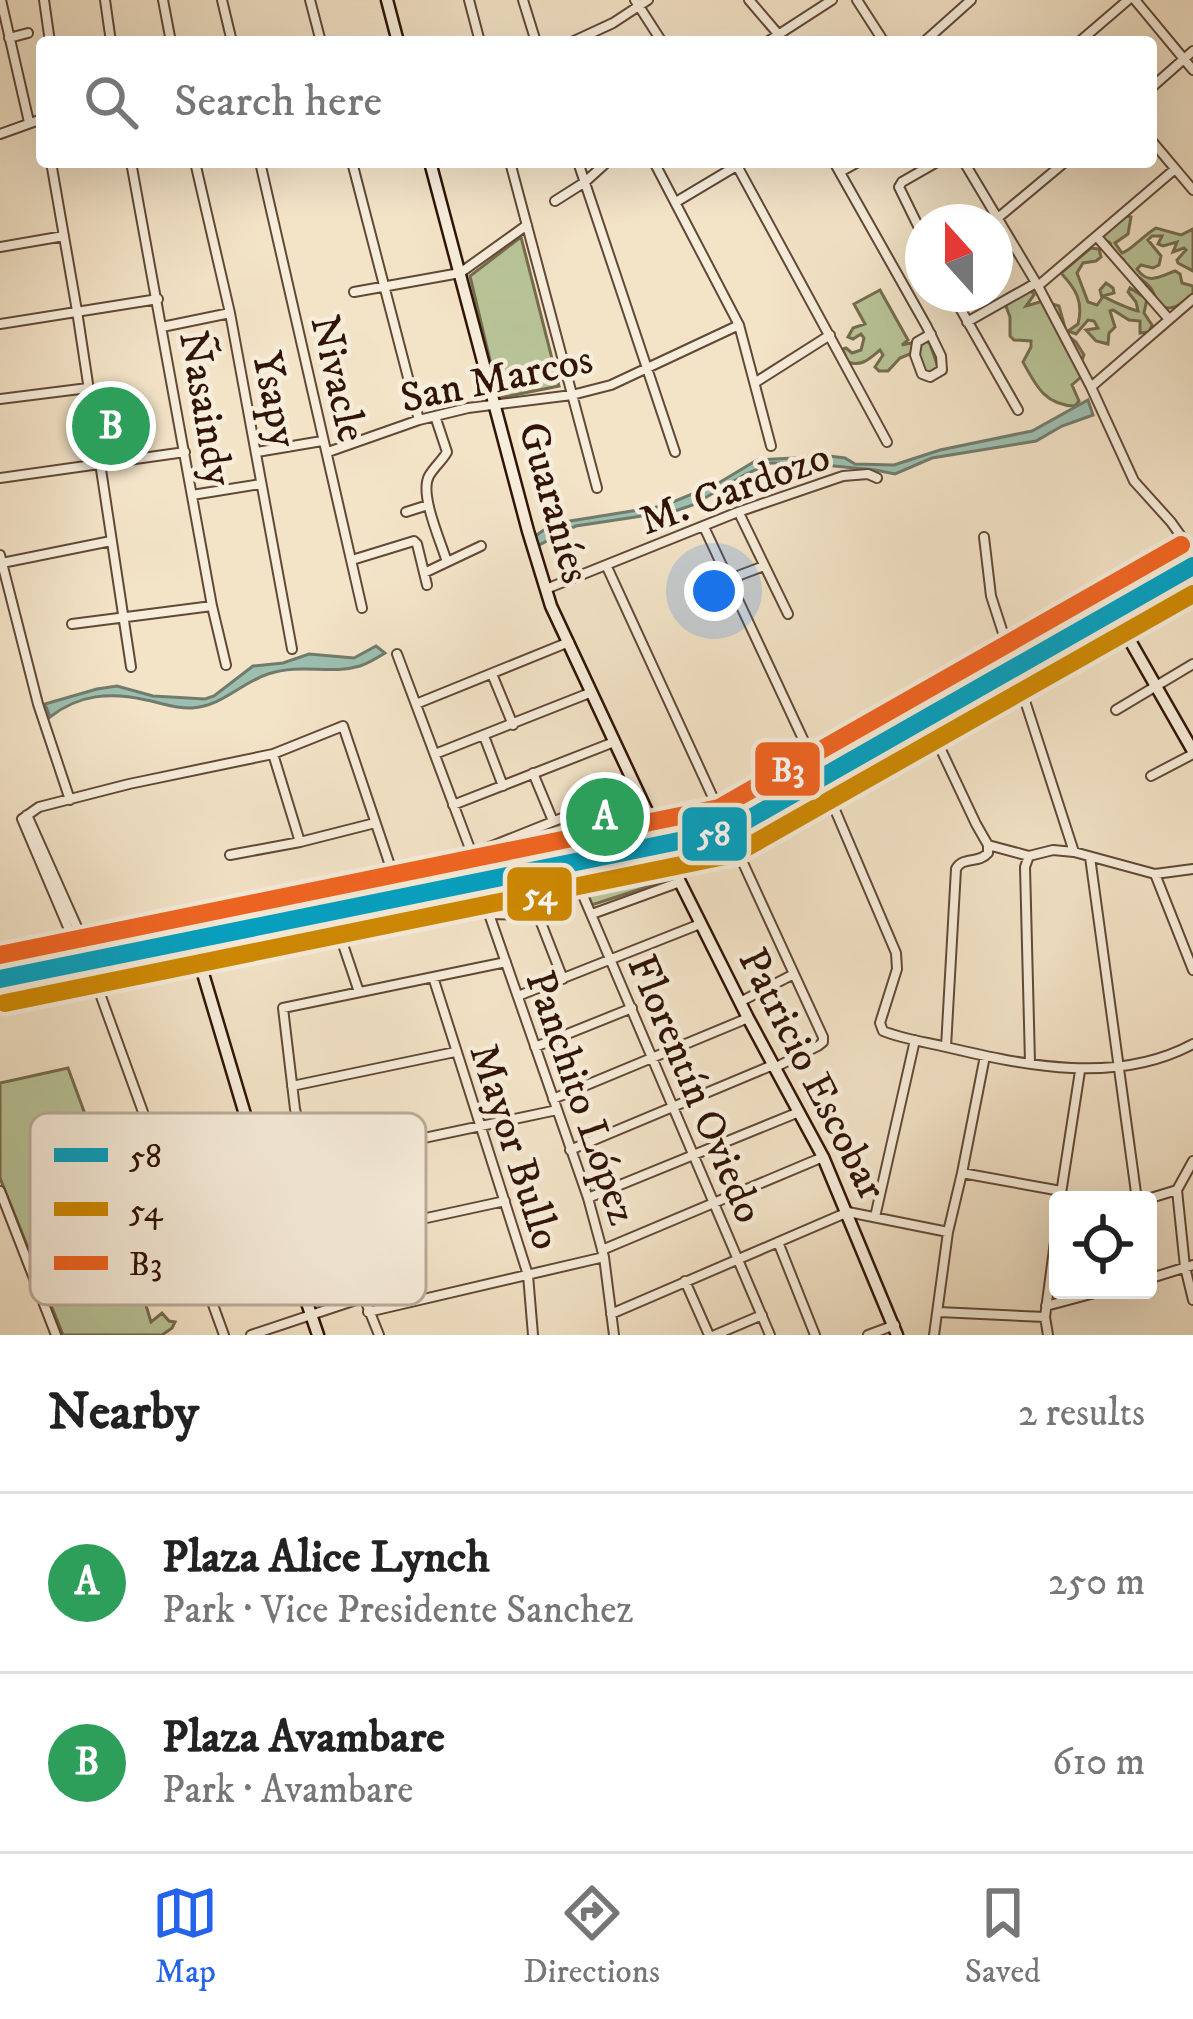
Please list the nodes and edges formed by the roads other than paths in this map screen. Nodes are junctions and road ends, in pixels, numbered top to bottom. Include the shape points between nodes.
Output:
1 (1, 0) edge
2 (44, 0) edge
3 (105, 0) edge
4 (164, 0) edge
5 (222, 0) edge
6 (310, 0) edge
7 (387, 0) edge
8 (469, 0) edge
9 (523, 0) edge
10 (749, 0) edge
11 (832, 0) edge
12 (857, 0) edge
13 (971, 0) edge
14 (1131, 0) edge
15 (641, 2) edge
16 (28, 33) dead end
17 (779, 35) joint
18 (49, 36) edge
19 (110, 36) edge
20 (170, 36) edge
21 (231, 36) edge
22 (319, 36) edge
23 (396, 36) edge
24 (478, 36) edge
25 (534, 36) edge
26 (593, 36) edge
27 (659, 36) edge
28 (880, 36) edge
29 (930, 36) edge
30 (1086, 36) edge
31 (9, 38) junction
32 (1193, 51) edge
33 (1184, 59) junction
34 (1193, 70) edge
35 (1157, 83) edge
36 (36, 120) edge
37 (28, 122) junction
38 (0, 134) edge
39 (1157, 147) edge
40 (52, 168) edge
41 (132, 168) edge
42 (196, 168) edge
43 (261, 168) edge
44 (354, 168) edge
45 (432, 168) edge
46 (512, 168) edge
47 (580, 168) edge
48 (600, 168) edge
49 (657, 168) edge
50 (730, 168) edge
51 (741, 168) edge
52 (838, 168) edge
53 (847, 168) edge
54 (926, 168) edge
55 (968, 168) edge
56 (1058, 168) edge
57 (1175, 169) junction
58 (840, 172) junction
59 (585, 182) junction
60 (1193, 190) edge
61 (556, 201) dead end
62 (676, 202) junction
63 (907, 204) edge
64 (991, 204) edge
65 (1013, 205) edge
66 (526, 225) junction
67 (64, 236) junction
68 (1098, 238) junction
69 (1013, 242) edge
70 (0, 247) edge
71 (460, 273) junction
72 (1037, 285) junction
73 (385, 287) junction
74 (354, 292) dead end
75 (158, 298) junction
76 (1193, 298) edge
77 (77, 310) junction
78 (962, 312) edge
79 (230, 313) junction
80 (1168, 319) junction
81 (967, 322) junction
82 (0, 324) edge
83 (740, 325) junction
84 (162, 327) junction
85 (931, 334) junction
86 (830, 335) junction
87 (646, 368) junction
88 (755, 382) junction
89 (88, 388) junction
90 (1092, 389) junction
91 (572, 395) junction
92 (0, 399) edge
93 (495, 406) junction
94 (1018, 410) dead end
95 (435, 416) junction
96 (419, 420) junction
97 (322, 441) junction
98 (887, 442) dead end
99 (771, 446) dead end
100 (184, 452) junction
101 (257, 452) junction
102 (328, 452) junction
103 (675, 452) dead end
104 (99, 464) junction
105 (0, 478) edge
106 (878, 478) dead end
107 (261, 484) junction
108 (597, 488) dead end
109 (192, 495) junction
110 (428, 505) junction
111 (406, 512) dead end
112 (739, 512) junction
113 (704, 527) junction
114 (984, 537) dead end
115 (111, 541) junction
116 (481, 546) dead end
117 (1193, 553) edge
118 (1, 559) edge
119 (352, 560) junction
120 (447, 562) junction
121 (764, 566) junction
122 (607, 567) junction
123 (1193, 569) edge
124 (424, 573) junction
125 (729, 584) junction
126 (428, 585) dead end
127 (544, 590) junction
128 (212, 606) junction
129 (362, 608) dead end
130 (788, 614) dead end
131 (1115, 614) junction
132 (124, 618) junction
133 (72, 624) dead end
134 (568, 642) junction
135 (292, 649) dead end
136 (397, 654) dead end
137 (1193, 664) edge
138 (226, 665) dead end
139 (131, 667) dead end
140 (1016, 670) junction
141 (492, 674) junction
142 (1156, 686) junction
143 (592, 692) junction
144 (416, 704) junction
145 (1116, 710) dead end
146 (928, 720) junction
147 (513, 724) junction
148 (484, 736) junction
149 (614, 742) junction
150 (1193, 752) edge
151 (273, 754) junction
152 (436, 754) junction
153 (533, 773) junction
154 (1151, 776) dead end
155 (822, 780) junction
156 (503, 786) junction
157 (637, 788) junction
158 (70, 800) junction
159 (453, 805) junction
160 (553, 821) junction
161 (375, 823) junction
162 (729, 833) junction
163 (300, 842) junction
164 (988, 844) junction
165 (664, 848) junction
166 (1073, 851) junction
167 (472, 854) junction
168 (230, 855) dead end
169 (1029, 856) junction
170 (1090, 857) junction
171 (571, 866) junction
172 (1193, 869) edge
173 (1156, 874) junction
174 (680, 882) junction
175 (481, 885) junction
176 (402, 901) junction
177 (489, 914) junction
178 (592, 914) junction
179 (333, 915) junction
180 (702, 923) junction
181 (194, 944) junction
182 (88, 960) junction
183 (611, 960) junction
184 (506, 962) junction
185 (1193, 970) edge
186 (794, 974) junction
187 (433, 977) junction
188 (563, 979) junction
189 (0, 983) edge
190 (359, 992) junction
191 (518, 996) junction
192 (740, 1002) junction
193 (632, 1009) junction
194 (748, 1018) junction
195 (915, 1040) junction
196 (1193, 1044) edge
197 (535, 1047) junction
198 (946, 1047) junction
199 (455, 1052) junction
200 (985, 1056) junction
201 (652, 1057) junction
202 (1030, 1062) junction
203 (773, 1067) junction
204 (1117, 1067) junction
205 (1080, 1071) junction
206 (292, 1086) junction
207 (553, 1099) junction
208 (673, 1105) junction
209 (557, 1110) junction
210 (800, 1112) junction
211 (142, 1113) edge
212 (245, 1113) edge
213 (296, 1113) edge
214 (479, 1128) junction
215 (426, 1137) edge
216 (570, 1150) junction
217 (694, 1156) junction
218 (823, 1157) junction
219 (1193, 1161) edge
220 (962, 1173) junction
221 (1178, 1190) junction
222 (0, 1191) edge
223 (1062, 1191) edge
224 (1138, 1191) edge
225 (1049, 1192) edge
226 (1157, 1196) edge
227 (588, 1198) junction
228 (505, 1201) junction
229 (713, 1204) junction
230 (848, 1212) junction
231 (4, 1214) edge
232 (875, 1217) junction
233 (426, 1218) edge
234 (948, 1232) junction
235 (778, 1243) junction
236 (603, 1254) junction
237 (736, 1259) junction
238 (1189, 1266) edge
239 (30, 1274) edge
240 (528, 1275) junction
241 (1157, 1276) edge
242 (685, 1281) junction
243 (1049, 1284) edge
244 (426, 1299) edge
245 (1072, 1299) edge
246 (1193, 1300) edge
247 (43, 1305) edge
248 (213, 1305) edge
249 (308, 1305) edge
250 (340, 1305) edge
251 (365, 1305) edge
252 (398, 1305) edge
253 (1046, 1306) junction
254 (368, 1312) junction
255 (938, 1312) junction
256 (311, 1314) junction
257 (611, 1314) junction
258 (762, 1315) junction
259 (1045, 1317) junction
260 (896, 1330) edge
261 (56, 1335) edge
262 (224, 1335) edge
263 (251, 1335) edge
264 (318, 1335) edge
265 (379, 1335) edge
266 (533, 1335) edge
267 (614, 1335) edge
268 (712, 1335) edge
269 (770, 1335) edge
270 (815, 1335) edge
271 (868, 1335) edge
272 (934, 1335) edge
273 (1048, 1335) edge

1 - 31 street
2 - 18 street
3 - 19 street
4 - 20 street
5 - 21 street
6 - 22 street
7 - 23 street
8 - 24 street
9 - 25 street
10 - 17 street
11 - 17 street
12 - 28 street
13 - 29 street
14 - 30 street
14 - 33 street
15 - 26 street
15 - 27 street
16 - 31 street
31 - 37 street
32 - 33 street
33 - 34 street
33 - 35 street
36 - 37 street
37 - 38 street
39 - 57 street
40 - 67 street
41 - 75 street, Ñasaindy
42 - 79 street, Ysapy
43 - 97 street, Nivacle
44 - 73 street
45 - 71 street, Guaraníes
46 - 66 street
47 - 59 street
48 - 59 street
49 - 62 street
50 - 62 street
51 - 86 street
52 - 58 street
53 - 58 street
54 - 63 street via 899,187
55 - 64 street
56 - 65 street
57 - 60 street
57 - 68 street
58 - 85 street
59 - 61 street
59 - 87 street
62 - 83 street
66 - 71 street
66 - 91 street
67 - 70 street
67 - 77 street
68 - 72 street
68 - 80 street
69 - 72 street
71 - 73 street
71 - 93 street, Guaraníes
72 - 81 street
72 - 90 street
73 - 74 street
73 - 96 street
75 - 77 street
75 - 84 street, Ñasaindy
76 - 80 street
77 - 82 street
77 - 89 street
78 - 81 street
79 - 84 street
79 - 101 street, Ysapy
80 - 90 street
81 - 94 street
83 - 87 street, San Marcos
83 - 88 street
84 - 100 street, Ñasaindy
85 - 85 street via 943,364 930,377 915,355 917,342
86 - 88 street
86 - 98 street
87 - 91 street, San Marcos
87 - 103 street
88 - 99 street
89 - 92 street
89 - 104 street
90 - 117 street via 1134,481
91 - 93 street, San Marcos
91 - 108 street
93 - 95 street, San Marcos
93 - 127 street, Guaraníes
95 - 96 street, San Marcos
95 - 110 street via 447,452 429,474
96 - 102 street, San Marcos
97 - 101 street
97 - 102 street, Nivacle
100 - 104 street
100 - 109 street, Ñasaindy
101 - 107 street, Ysapy
102 - 119 street, Nivacle
104 - 105 street
104 - 115 street
106 - 112 street, M. Cardozo via 843,476
107 - 109 street
107 - 135 street, Ysapy
109 - 128 street, Ñasaindy
110 - 111 street
110 - 120 street
112 - 113 street, M. Cardozo
112 - 121 street
113 - 122 street, M. Cardozo
113 - 125 street
114 - 140 street via 988,586
115 - 118 street
115 - 132 street
116 - 120 street
118 - 158 street
119 - 124 street via 414,541
119 - 129 street, Nivacle
120 - 124 street
121 - 125 street
121 - 130 street
122 - 127 street, M. Cardozo
122 - 162 street
123 - 131 main road
124 - 126 street
125 - 155 street
127 - 134 street, Guaraníes
128 - 132 street
128 - 138 street, Ñasaindy
131 - 140 main road
131 - 142 street
132 - 133 street
132 - 139 street
134 - 141 street
134 - 143 street, Guaraníes
136 - 144 street, Panchito López
137 - 142 street
140 - 146 main road
140 - 166 street
141 - 144 street
141 - 147 street
142 - 145 street
142 - 150 street
143 - 147 street
143 - 149 street, Guaraníes
144 - 152 street, Panchito López
146 - 155 main road
146 - 164 street
147 - 148 street
148 - 152 street
148 - 156 street
149 - 153 street
149 - 157 street, Guaraníes
150 - 154 street
151 - 158 street
151 - 161 street via 343,726
151 - 163 street
152 - 159 street, Panchito López
153 - 156 street
153 - 160 street
155 - 162 main road
155 - 195 street via 898,962 881,1028
156 - 159 street
157 - 160 street
157 - 165 street, Guaraníes
158 - 182 street via 25,817
159 - 167 street, Panchito López
160 - 167 street
161 - 163 street
161 - 176 street
162 - 165 main road
162 - 186 street
163 - 168 street
164 - 169 street
164 - 198 street via 985,857 956,869
165 - 171 main road
165 - 174 street, Patricio Escobar
166 - 169 street
166 - 170 street
167 - 175 street, Panchito López
169 - 202 street
170 - 173 street
170 - 204 street
171 - 175 main road
171 - 178 street, Florentín Oviedo
172 - 173 street
173 - 185 street
174 - 178 street
174 - 180 street, Patricio Escobar
175 - 176 main road
175 - 177 street, Panchito López
176 - 179 main road
177 - 184 street, Panchito López
177 - 188 street via 538,915
178 - 183 street, Florentín Oviedo
179 - 181 main road
179 - 190 street
180 - 183 street
180 - 192 street, Patricio Escobar
181 - 182 main road
181 - 212 street
182 - 189 main road
182 - 211 street
183 - 188 street
183 - 193 street, Florentín Oviedo
184 - 187 street
184 - 191 street, Panchito López
186 - 192 street
186 - 203 street via 823,1037
187 - 190 street
187 - 199 street, Mayor Bullo
188 - 191 street
190 - 206 street via 283,1008
191 - 197 street, Panchito López
192 - 194 street, Patricio Escobar
193 - 197 street
193 - 201 street, Florentín Oviedo
194 - 201 street
194 - 203 street, Patricio Escobar
195 - 198 street
195 - 232 street
196 - 204 street
197 - 207 street, Panchito López
198 - 200 street
199 - 206 street
199 - 214 street, Mayor Bullo
200 - 202 street
200 - 220 street
201 - 207 street
201 - 208 street, Florentín Oviedo
202 - 205 street
203 - 208 street
203 - 210 street, Patricio Escobar
204 - 205 street
204 - 224 street
205 - 223 street
206 - 213 street
207 - 209 street, Panchito López
208 - 216 street
208 - 217 street, Florentín Oviedo
209 - 214 street
209 - 216 street, Panchito López
210 - 217 street
210 - 218 street, Patricio Escobar
214 - 215 street
214 - 228 street, Mayor Bullo
216 - 227 street, Panchito López
217 - 227 street
217 - 229 street, Florentín Oviedo
218 - 229 street
218 - 230 street, Patricio Escobar
219 - 221 street
220 - 225 street
220 - 234 street
221 - 226 street
221 - 238 street
222 - 231 street
227 - 236 street, Panchito López
228 - 233 street
228 - 240 street, Mayor Bullo
229 - 236 street
229 - 237 street, Florentín Oviedo
230 - 232 street
230 - 235 street
230 - 260 street, Patricio Escobar
231 - 239 street
232 - 234 street
234 - 255 street
235 - 237 street
235 - 270 street
236 - 240 street
236 - 257 street, Panchito López
237 - 242 street
237 - 258 street, Florentín Oviedo
238 - 241 street
238 - 246 street
240 - 244 street
240 - 266 street, Mayor Bullo
242 - 257 street
242 - 268 street
243 - 253 street
245 - 253 street
247 - 261 street
248 - 262 street
249 - 256 street
250 - 256 street
251 - 254 street
252 - 254 street
253 - 259 street
254 - 265 street
255 - 259 street
255 - 272 street
256 - 263 street
256 - 264 street
257 - 267 street, Panchito López
258 - 268 street
258 - 269 street, Florentín Oviedo
259 - 273 street
260 - 271 street

